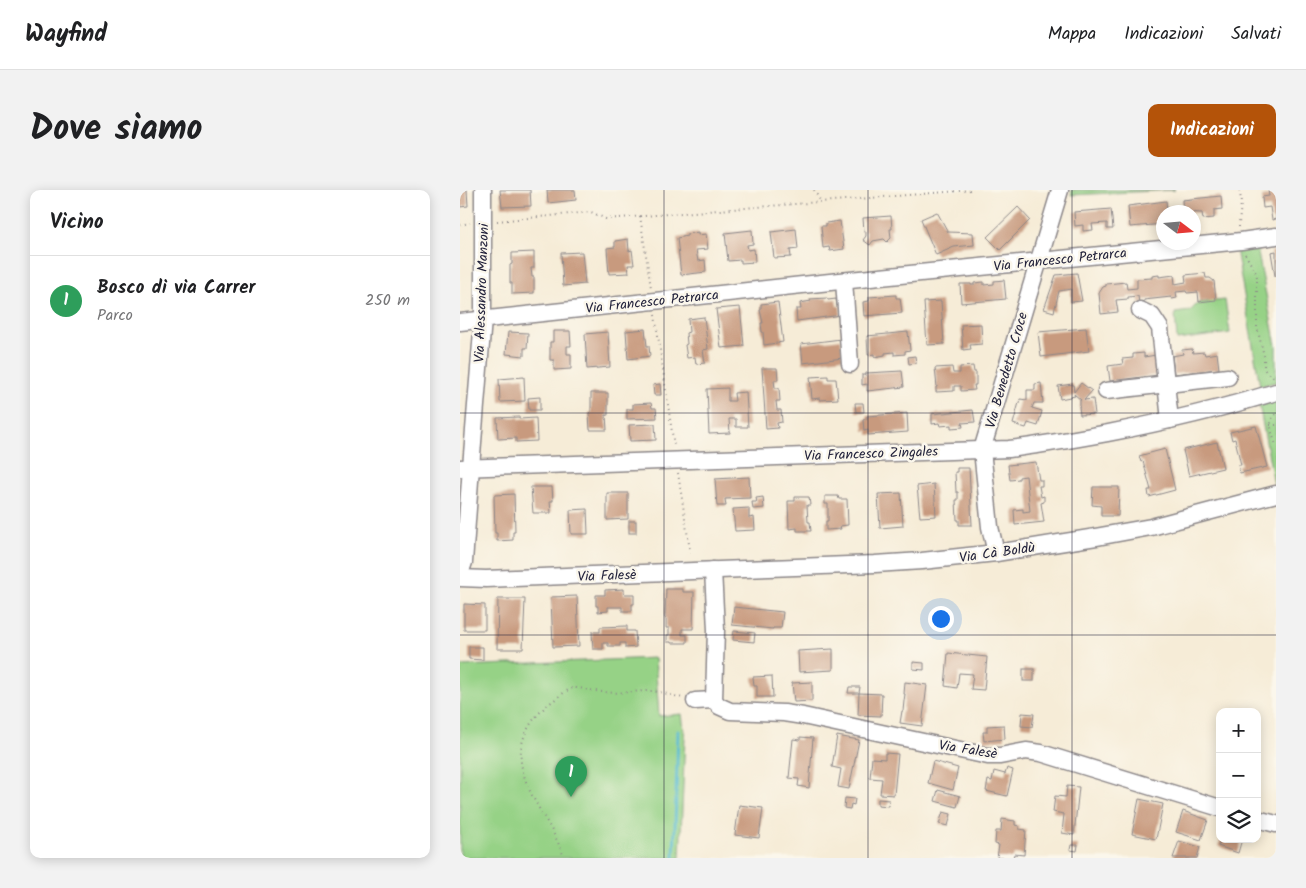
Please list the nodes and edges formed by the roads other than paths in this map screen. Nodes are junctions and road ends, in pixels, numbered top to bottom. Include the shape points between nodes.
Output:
1 (483, 190) edge
2 (1060, 190) edge
3 (1276, 236) edge
4 (1038, 261) junction
5 (844, 281) junction
6 (1140, 310) dead end
7 (483, 319) junction
8 (460, 322) edge
9 (850, 364) dead end
10 (1228, 377) dead end
11 (1166, 384) junction
12 (1106, 391) dead end
13 (1276, 392) edge
14 (1170, 420) junction
15 (982, 450) junction
16 (465, 468) edge
17 (1276, 494) edge
18 (996, 553) junction
19 (713, 570) junction
20 (460, 574) edge
21 (460, 578) edge
22 (714, 700) junction
23 (695, 701) road end
24 (1216, 807) edge
25 (1261, 820) edge
26 (1276, 824) edge

1 - 7 street, Via Alessandro Manzoni
2 - 4 street, Via Benedetto Croce
3 - 4 street, Via Francesco Petrarca
4 - 5 street, Via Francesco Petrarca
4 - 15 street, Via Benedetto Croce
5 - 7 street, Via Francesco Petrarca
5 - 9 street
6 - 11 street via 1152,316 1160,328
7 - 8 street, Via Francesco Petrarca
7 - 16 street, Via Alessandro Manzoni
10 - 11 street
11 - 12 street
11 - 14 street
13 - 14 street, Via Francesco Zingales
14 - 15 street, Via Francesco Zingales via 1042,445
15 - 16 street, Via Francesco Zingales
15 - 18 street, Via Benedetto Croce
16 - 20 street, Via Alessandro Manzoni via 464,562
17 - 18 street, Via Cà Boldù via 1151,527
18 - 19 street, Via Cà Boldù via 875,564
19 - 21 street, Via Falesè
19 - 22 street via 716,630
22 - 23 street
22 - 24 street, Via Falesè via 730,711 803,716 988,756 1026,751 1041,753
25 - 26 street

